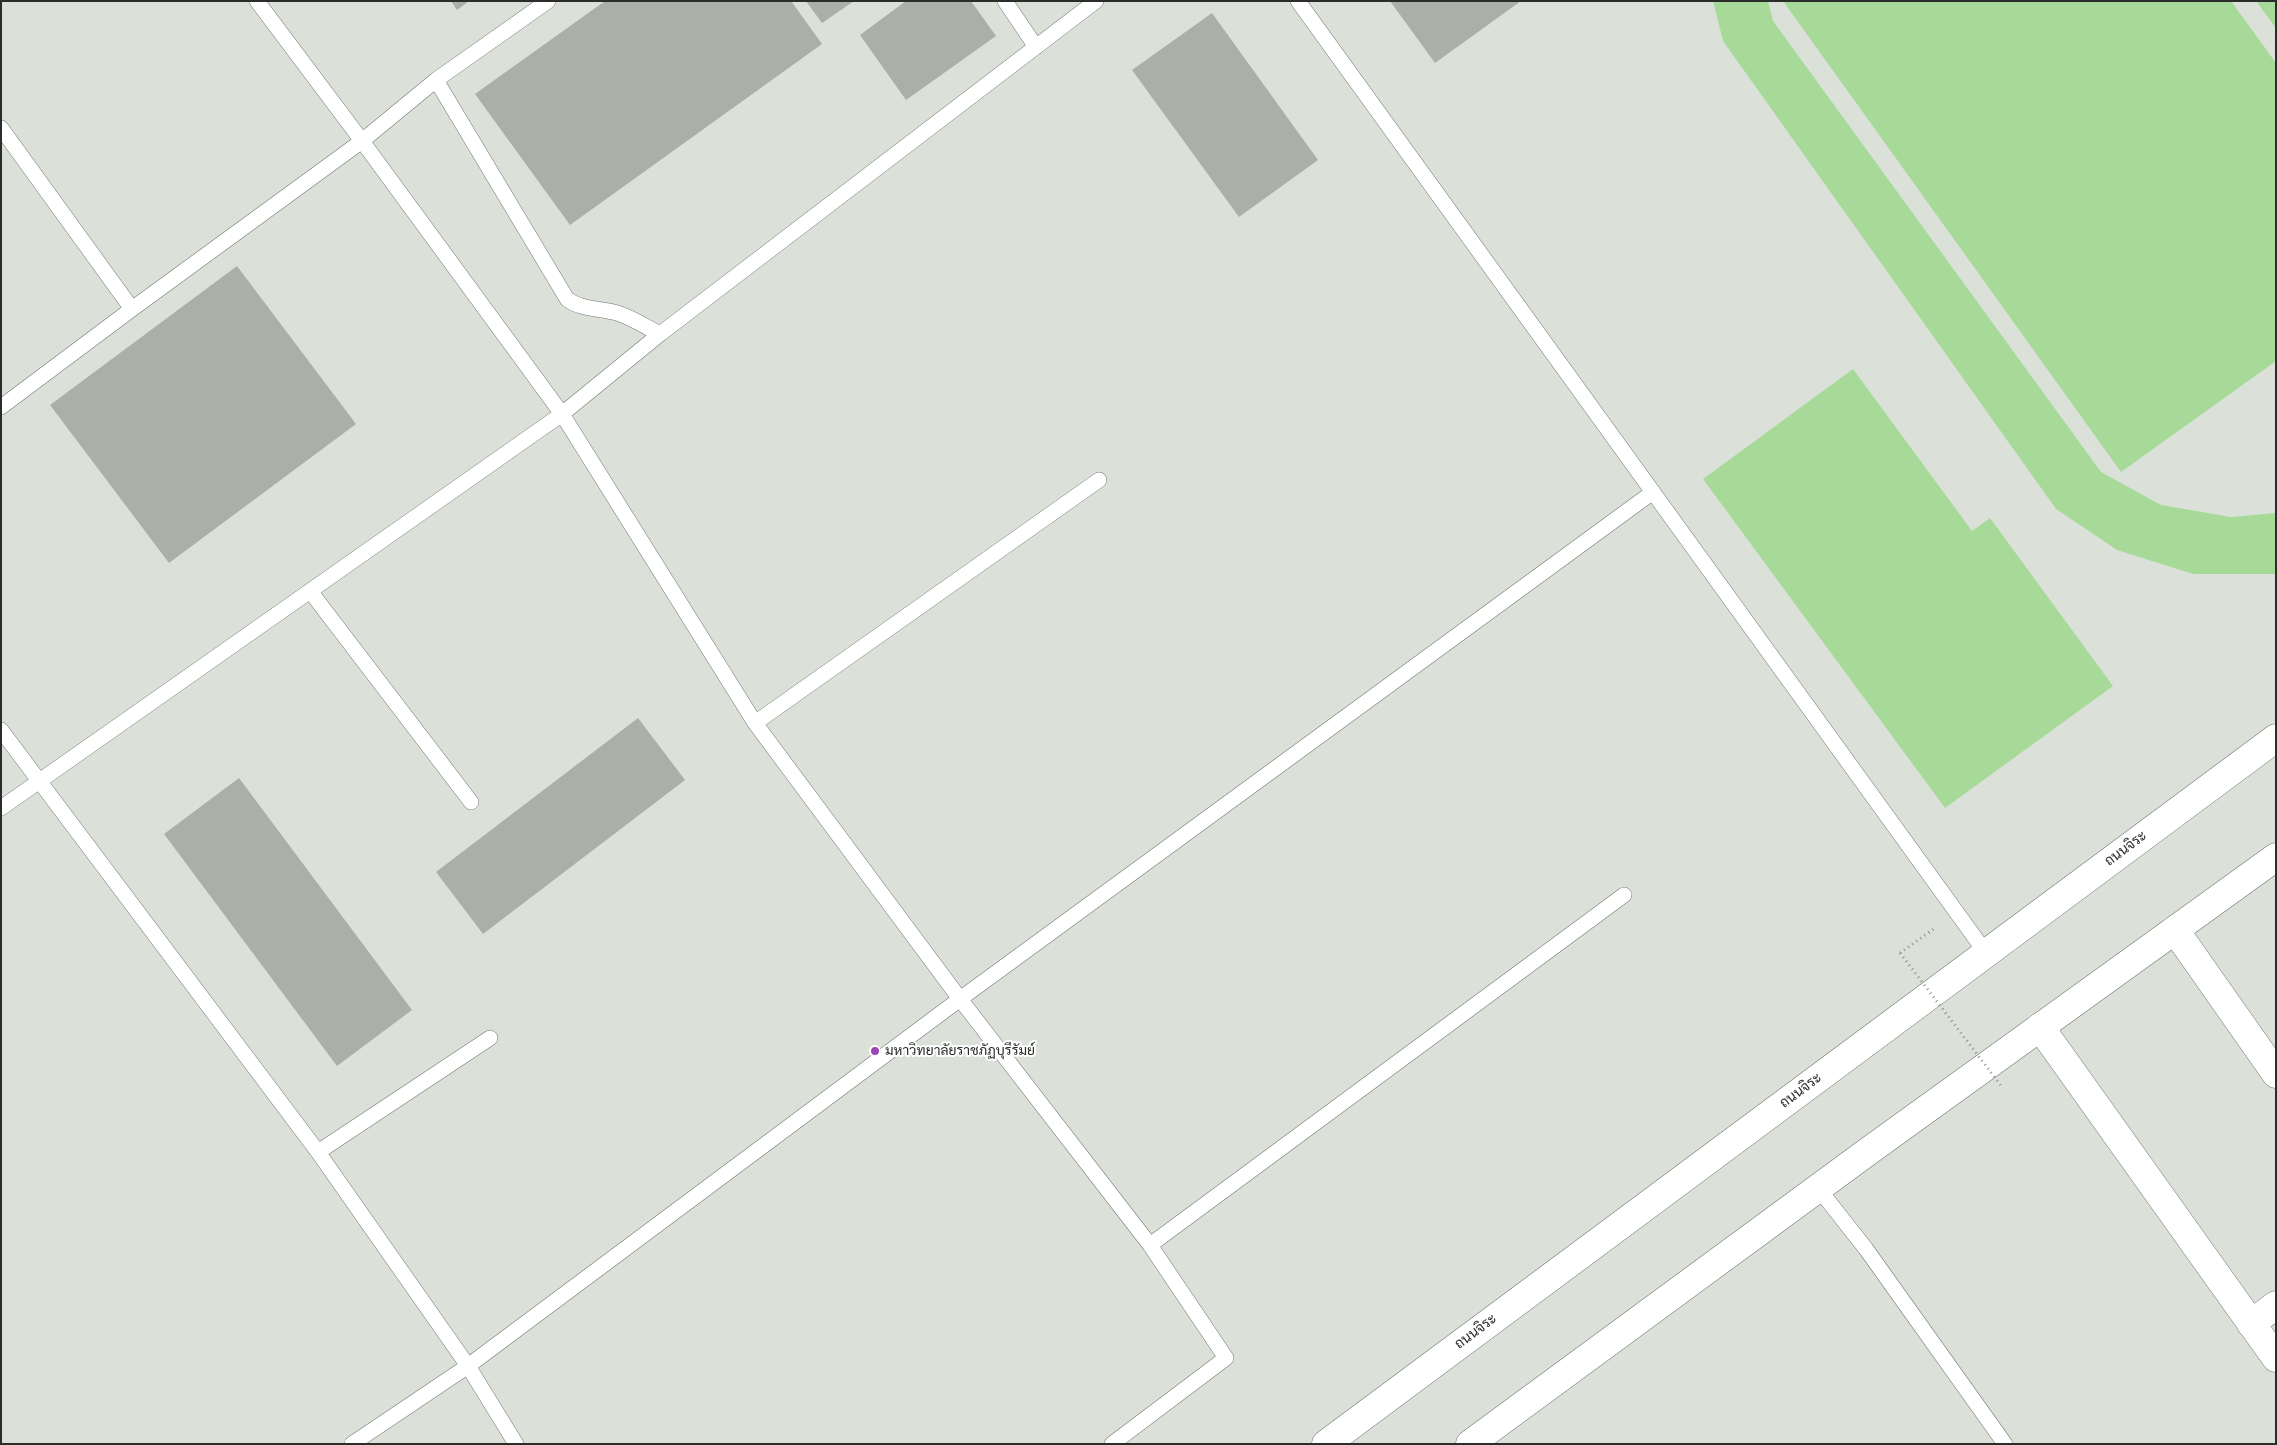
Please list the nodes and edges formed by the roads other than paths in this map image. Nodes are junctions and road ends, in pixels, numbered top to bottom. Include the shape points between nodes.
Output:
1 (257, 1) edge
2 (548, 1) edge
3 (1005, 1) edge
4 (1096, 1) edge
5 (1298, 1) edge
6 (1036, 47) junction
7 (436, 80) junction
8 (1, 128) edge
9 (362, 141) junction
10 (132, 309) junction
11 (660, 334) junction
12 (1, 407) edge
13 (562, 414) junction
14 (1099, 480) dead end
15 (1653, 492) junction
16 (310, 591) junction
17 (755, 723) junction
18 (1, 730) edge
19 (2276, 738) edge
20 (40, 780) junction
21 (471, 802) dead end
22 (1, 808) edge
23 (2276, 857) edge
24 (1624, 895) dead end
25 (2175, 930) junction
26 (1986, 953) junction
27 (960, 999) junction
28 (2040, 1028) junction
29 (490, 1038) dead end
30 (2276, 1074) edge
31 (318, 1152) junction
32 (1818, 1188) junction
33 (1150, 1245) junction
34 (2276, 1305) edge
35 (2251, 1324) junction
36 (2276, 1358) edge
37 (468, 1366) junction
38 (352, 1444) edge
39 (516, 1444) edge
40 (1112, 1444) edge
41 (1326, 1444) edge
42 (1470, 1444) edge
43 (2005, 1444) edge

1 - 9 lane
2 - 7 lane
3 - 6 lane
4 - 6 lane
5 - 15 lane
6 - 11 lane
7 - 9 lane
7 - 11 lane via 567,299 573,304 618,313
8 - 10 lane
9 - 10 lane
9 - 13 lane
10 - 12 lane
11 - 13 lane
13 - 16 lane
13 - 17 lane
14 - 17 lane
15 - 26 lane
15 - 27 lane
16 - 20 lane
16 - 21 lane
17 - 27 lane
18 - 20 lane
19 - 26 main road, ถนนจิระ
20 - 22 lane
20 - 31 lane
23 - 25 main road
24 - 33 lane
25 - 28 main road
25 - 30 main road
26 - 41 main road, ถนนจิระ
27 - 33 lane
27 - 37 lane
28 - 32 main road
28 - 35 main road
29 - 31 lane
31 - 37 lane
32 - 42 main road
32 - 43 lane via 1866,1249
33 - 40 lane via 1226,1358
34 - 35 main road
35 - 36 main road
37 - 38 lane
37 - 39 lane

